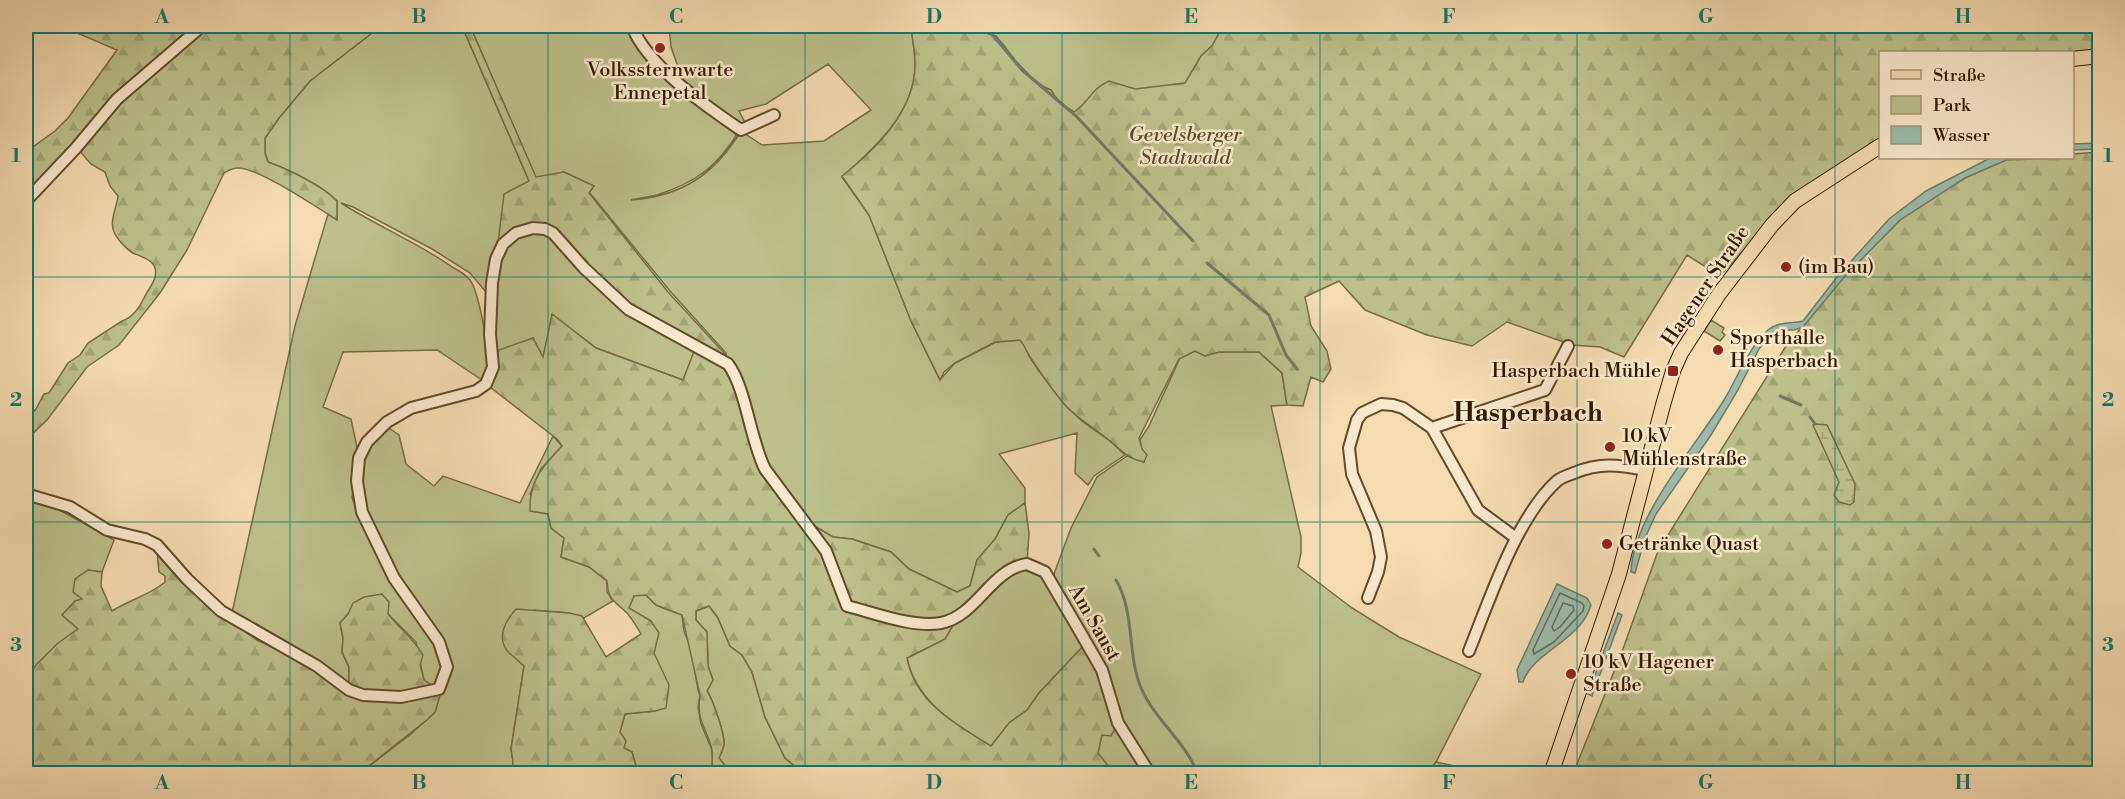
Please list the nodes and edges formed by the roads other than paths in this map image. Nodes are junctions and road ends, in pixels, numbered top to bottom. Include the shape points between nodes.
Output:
1 (202, 26) edge
2 (632, 26) edge
3 (2100, 56) edge
4 (2074, 59) edge
5 (774, 115) dead end
6 (1879, 147) edge
7 (26, 201) edge
8 (1568, 346) dead end
9 (1432, 428) junction
10 (1646, 470) junction
11 (26, 494) edge
12 (1516, 538) junction
13 (1368, 598) dead end
14 (1469, 651) dead end
15 (1150, 774) edge
16 (1551, 774) edge

1 - 7 street via 117,99
2 - 5 street via 644,48 672,78 741,130
3 - 4 main road
6 - 10 main road, Hagener Straße via 1795,201 1719,294 1673,371
8 - 9 street via 1545,390
9 - 12 street via 1478,510
9 - 13 street via 1403,408 1381,404 1362,413 1353,431 1349,448 1352,474 1376,531 1381,557
10 - 12 street via 1615,464 1587,468 1558,480
10 - 16 main road, Hagener Straße via 1617,582
11 - 15 street, Am Saust via 70,507 107,530 157,545 221,611 316,666 349,690 363,695 401,697 439,688 447,667 439,642 394,578 362,512 357,482 359,458 367,442 387,422 411,408 476,391 486,384 493,367 492,283 498,252 516,233 545,229 628,309 728,364 736,377 765,469 826,551 847,606 924,625 944,622 960,615 1009,570 1028,564 1045,572 1102,670 1118,723
12 - 14 street

